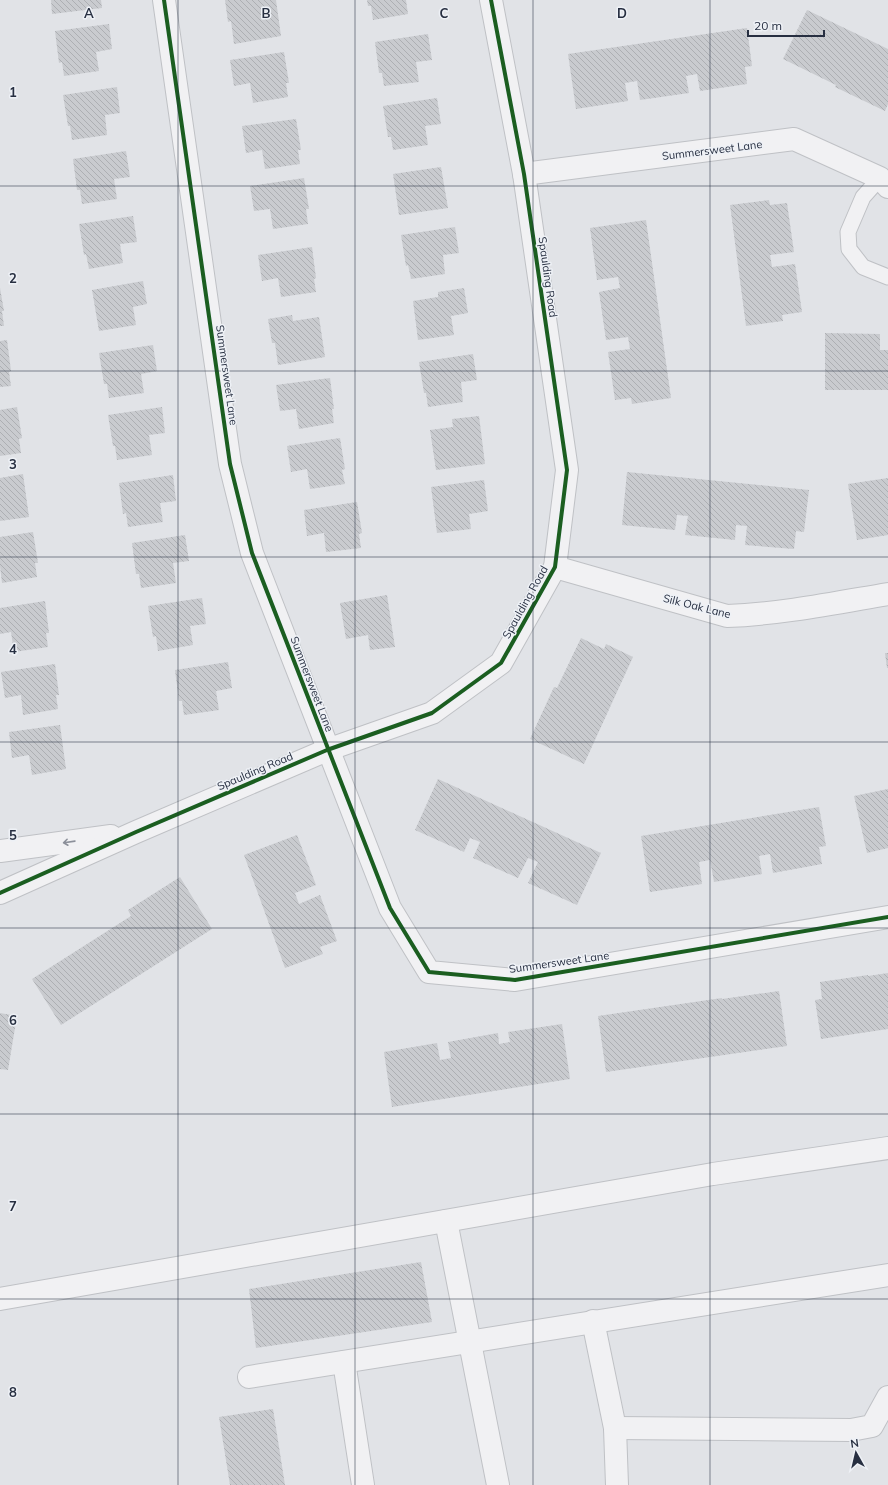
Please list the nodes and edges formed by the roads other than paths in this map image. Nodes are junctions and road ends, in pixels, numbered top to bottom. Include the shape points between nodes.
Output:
1 (164, 0) edge
2 (491, 0) edge
3 (524, 174) junction
4 (884, 183) edge
5 (888, 277) edge
6 (555, 567) junction
7 (888, 594) edge
8 (327, 750) junction
9 (136, 832) junction
10 (0, 851) edge
11 (0, 893) edge
12 (888, 917) edge
13 (888, 1148) edge
14 (446, 1221) junction
15 (888, 1275) edge
16 (0, 1299) edge
17 (593, 1322) junction
18 (470, 1343) junction
19 (344, 1362) junction
20 (249, 1377) dead end
21 (888, 1397) edge
22 (614, 1428) junction
23 (363, 1485) edge
24 (498, 1485) edge
25 (617, 1485) edge

1 - 8 street, Summersweet Lane via 230,464 252,553
2 - 3 street, Spaulding Road
3 - 4 street, Summersweet Lane via 794,139
3 - 6 street, Spaulding Road via 567,470
4 - 5 lane via 863,197 848,232 849,249 863,267
6 - 7 street, Silk Oak Lane via 727,616 776,612
6 - 8 street, Spaulding Road via 501,663 432,713
8 - 9 street, Spaulding Road
8 - 12 street, Summersweet Lane via 390,908 429,972 515,980
9 -> 10 street, Spaulding Road
9 - 11 street, Spaulding Road
13 - 14 street via 713,1174
14 - 16 street
14 - 18 street
15 - 17 street
17 - 18 street
17 - 22 street
18 - 19 street
18 - 24 street
19 - 20 street
19 - 23 street
21 - 22 street via 872,1426 852,1430
22 - 25 street

